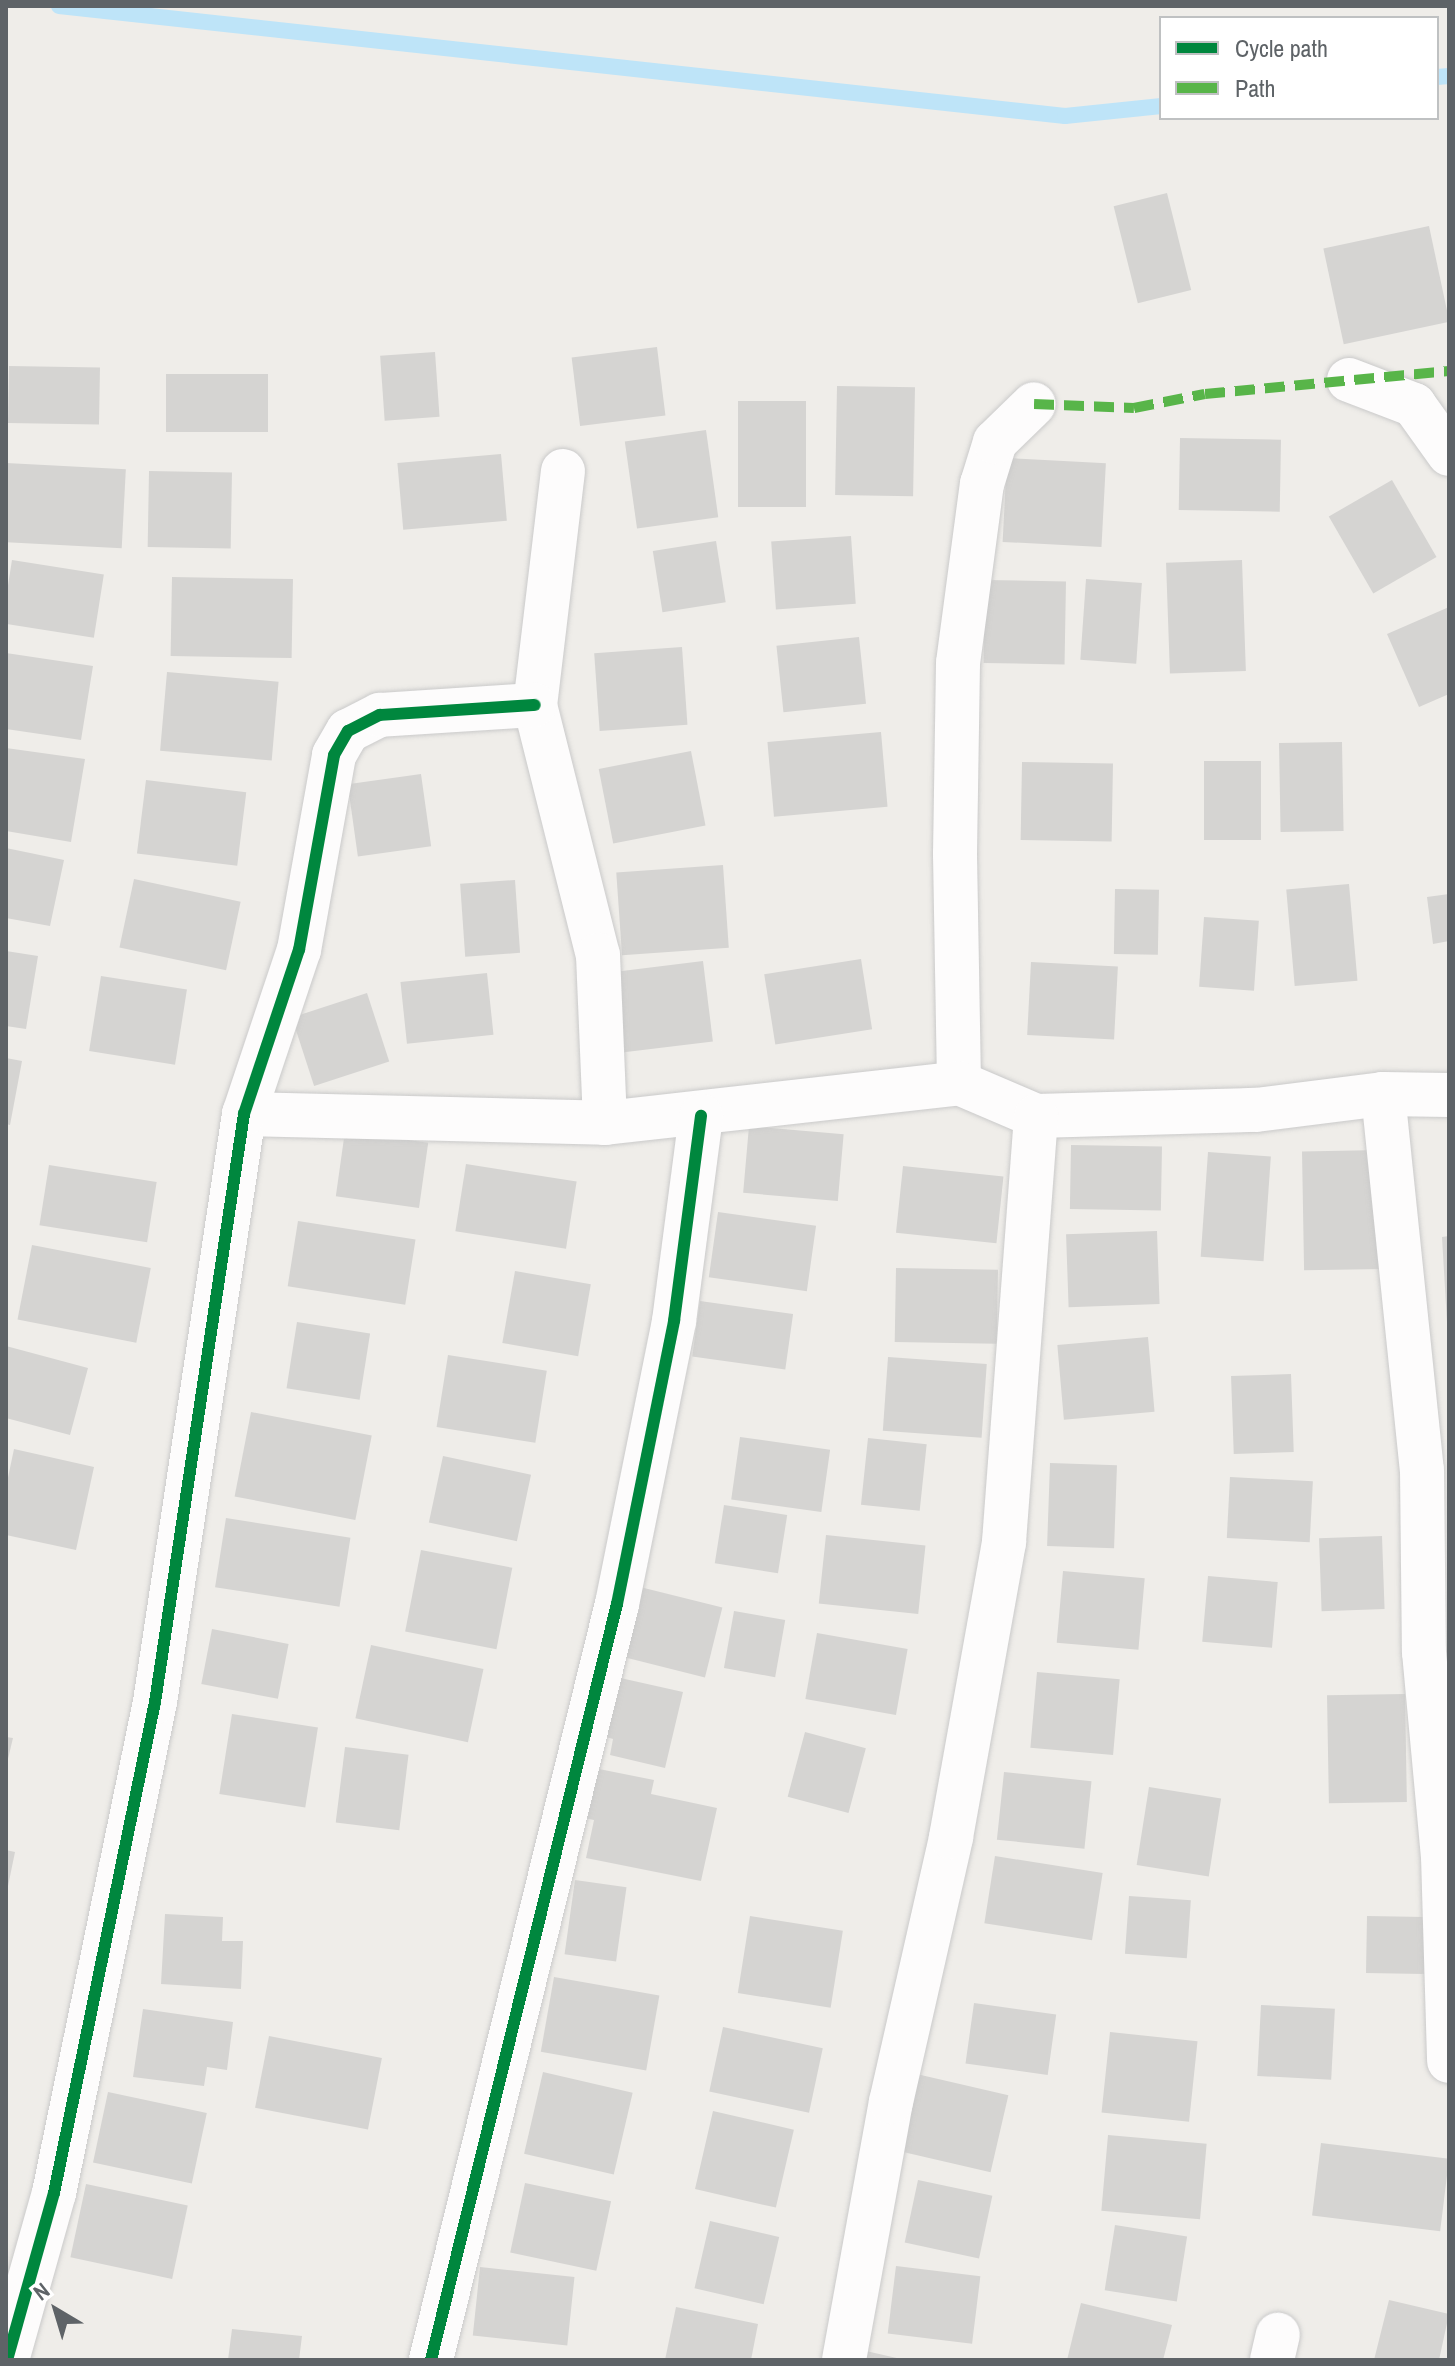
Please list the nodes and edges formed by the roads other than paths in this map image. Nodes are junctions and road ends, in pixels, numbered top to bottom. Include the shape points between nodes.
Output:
1 (1349, 380) dead end
2 (1034, 404) dead end
3 (1449, 454) edge
4 (563, 471) dead end
5 (535, 705) junction
6 (959, 1083) junction
7 (1383, 1094) junction
8 (1449, 1095) edge
9 (244, 1114) junction
10 (701, 1116) junction
11 (1036, 1116) junction
12 (605, 1123) junction
13 (1449, 2061) edge
14 (7, 2360) edge
15 (431, 2360) edge
16 (844, 2360) edge

1 - 3 street via 1414,405
2 - 6 street via 995,442 982,484 958,663
4 - 5 street
5 - 9 street via 380,715 348,731 334,755 299,950
5 - 12 street via 598,955
6 - 10 street
6 - 11 street
7 - 8 street
7 - 11 street via 1256,1110
7 - 13 street via 1422,1470 1424,1652 1443,1856
9 - 12 street
9 - 14 street via 155,1702 54,2193
10 - 12 street
10 - 15 street via 674,1321 617,1604
11 - 16 street via 1004,1542 951,1837 891,2102

